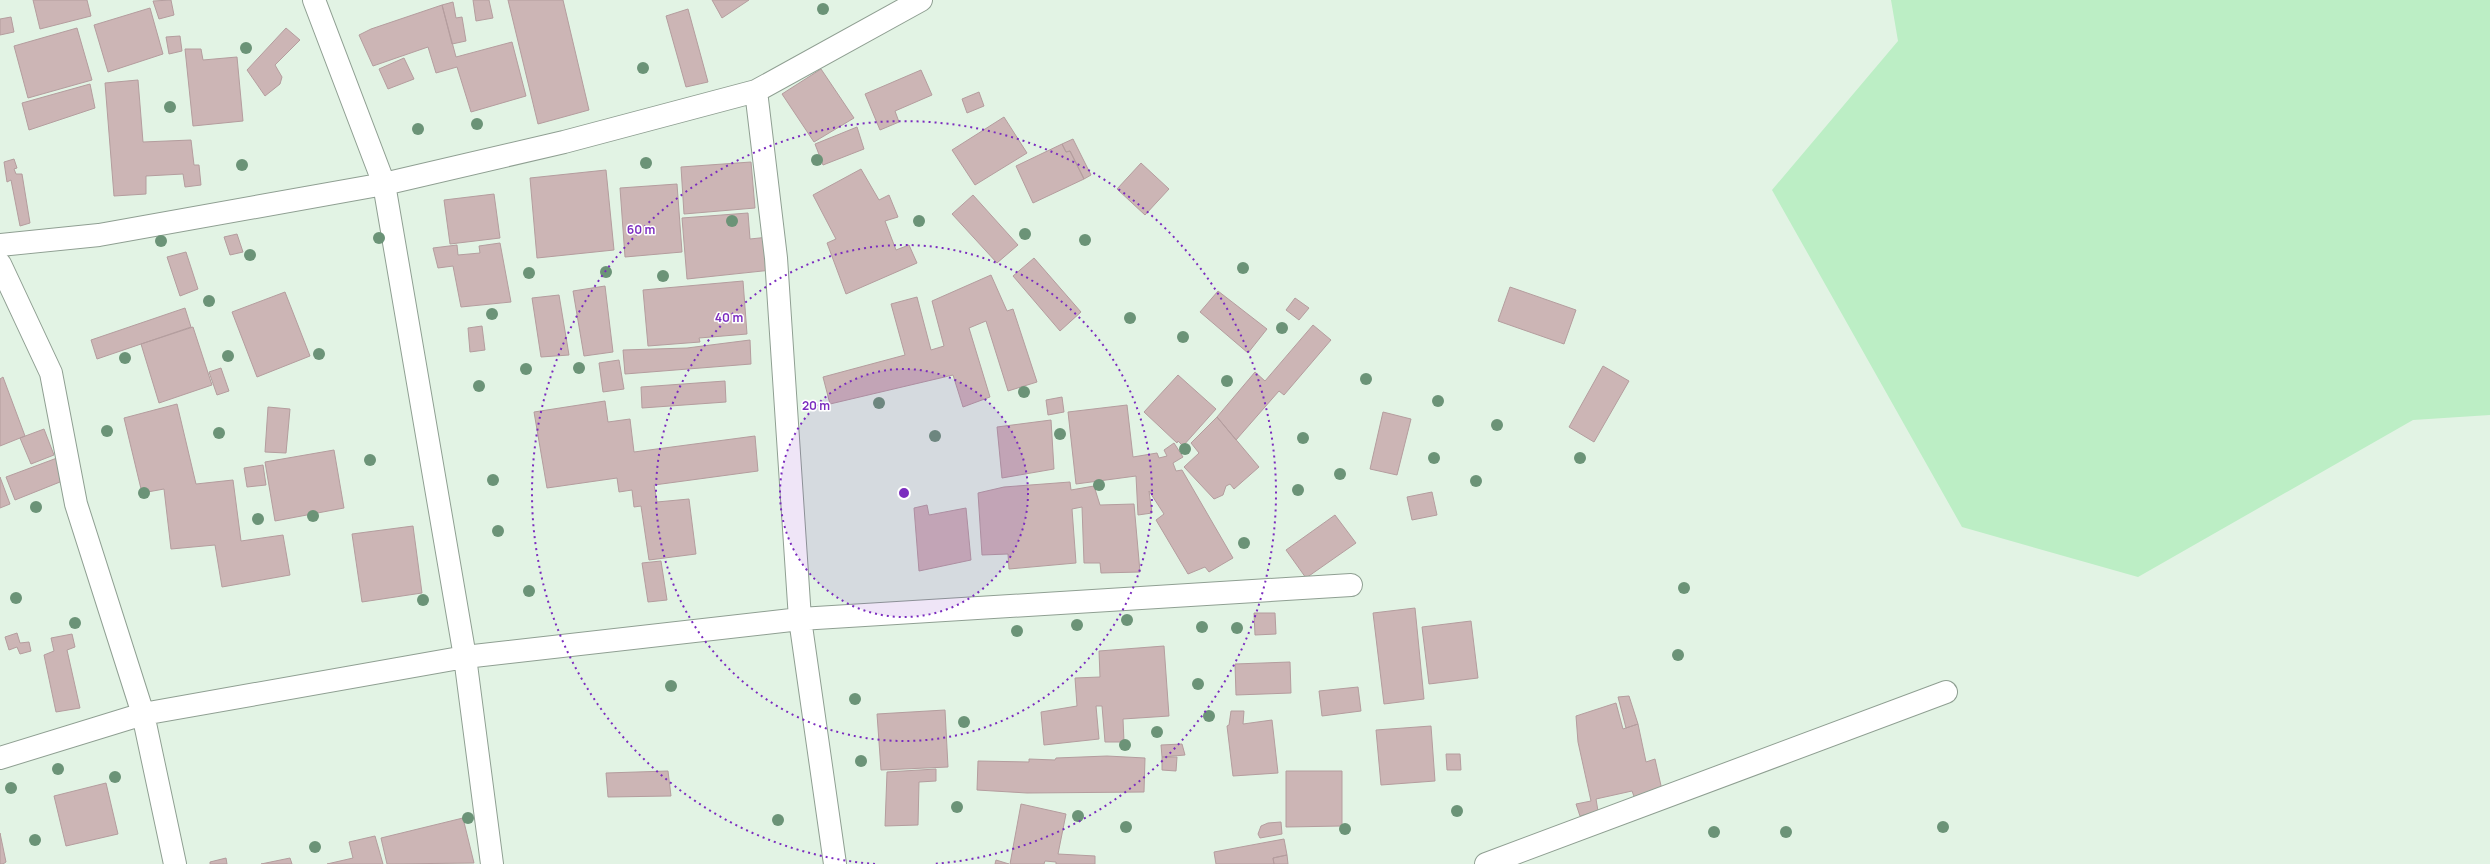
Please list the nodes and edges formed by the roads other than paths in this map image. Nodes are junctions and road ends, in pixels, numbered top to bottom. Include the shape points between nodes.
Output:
1 (314, 0) edge
2 (921, 0) edge
3 (756, 91) junction
4 (384, 184) junction
5 (0, 245) edge
6 (0, 264) edge
7 (1351, 585) dead end
8 (800, 619) junction
9 (465, 657) junction
10 (1946, 692) dead end
11 (142, 714) junction
12 (0, 758) edge
13 (175, 864) edge
14 (492, 864) edge
15 (836, 864) edge
16 (1486, 864) edge

1 - 4 street
2 - 3 street
3 - 4 street via 564,142
3 - 8 street via 776,258
4 - 5 street via 99,235
4 - 9 street
6 - 11 street via 51,372 76,504
7 - 8 street
8 - 9 street
8 - 15 street
9 - 11 street
9 - 14 street
10 - 16 street
11 - 12 street
11 - 13 street

